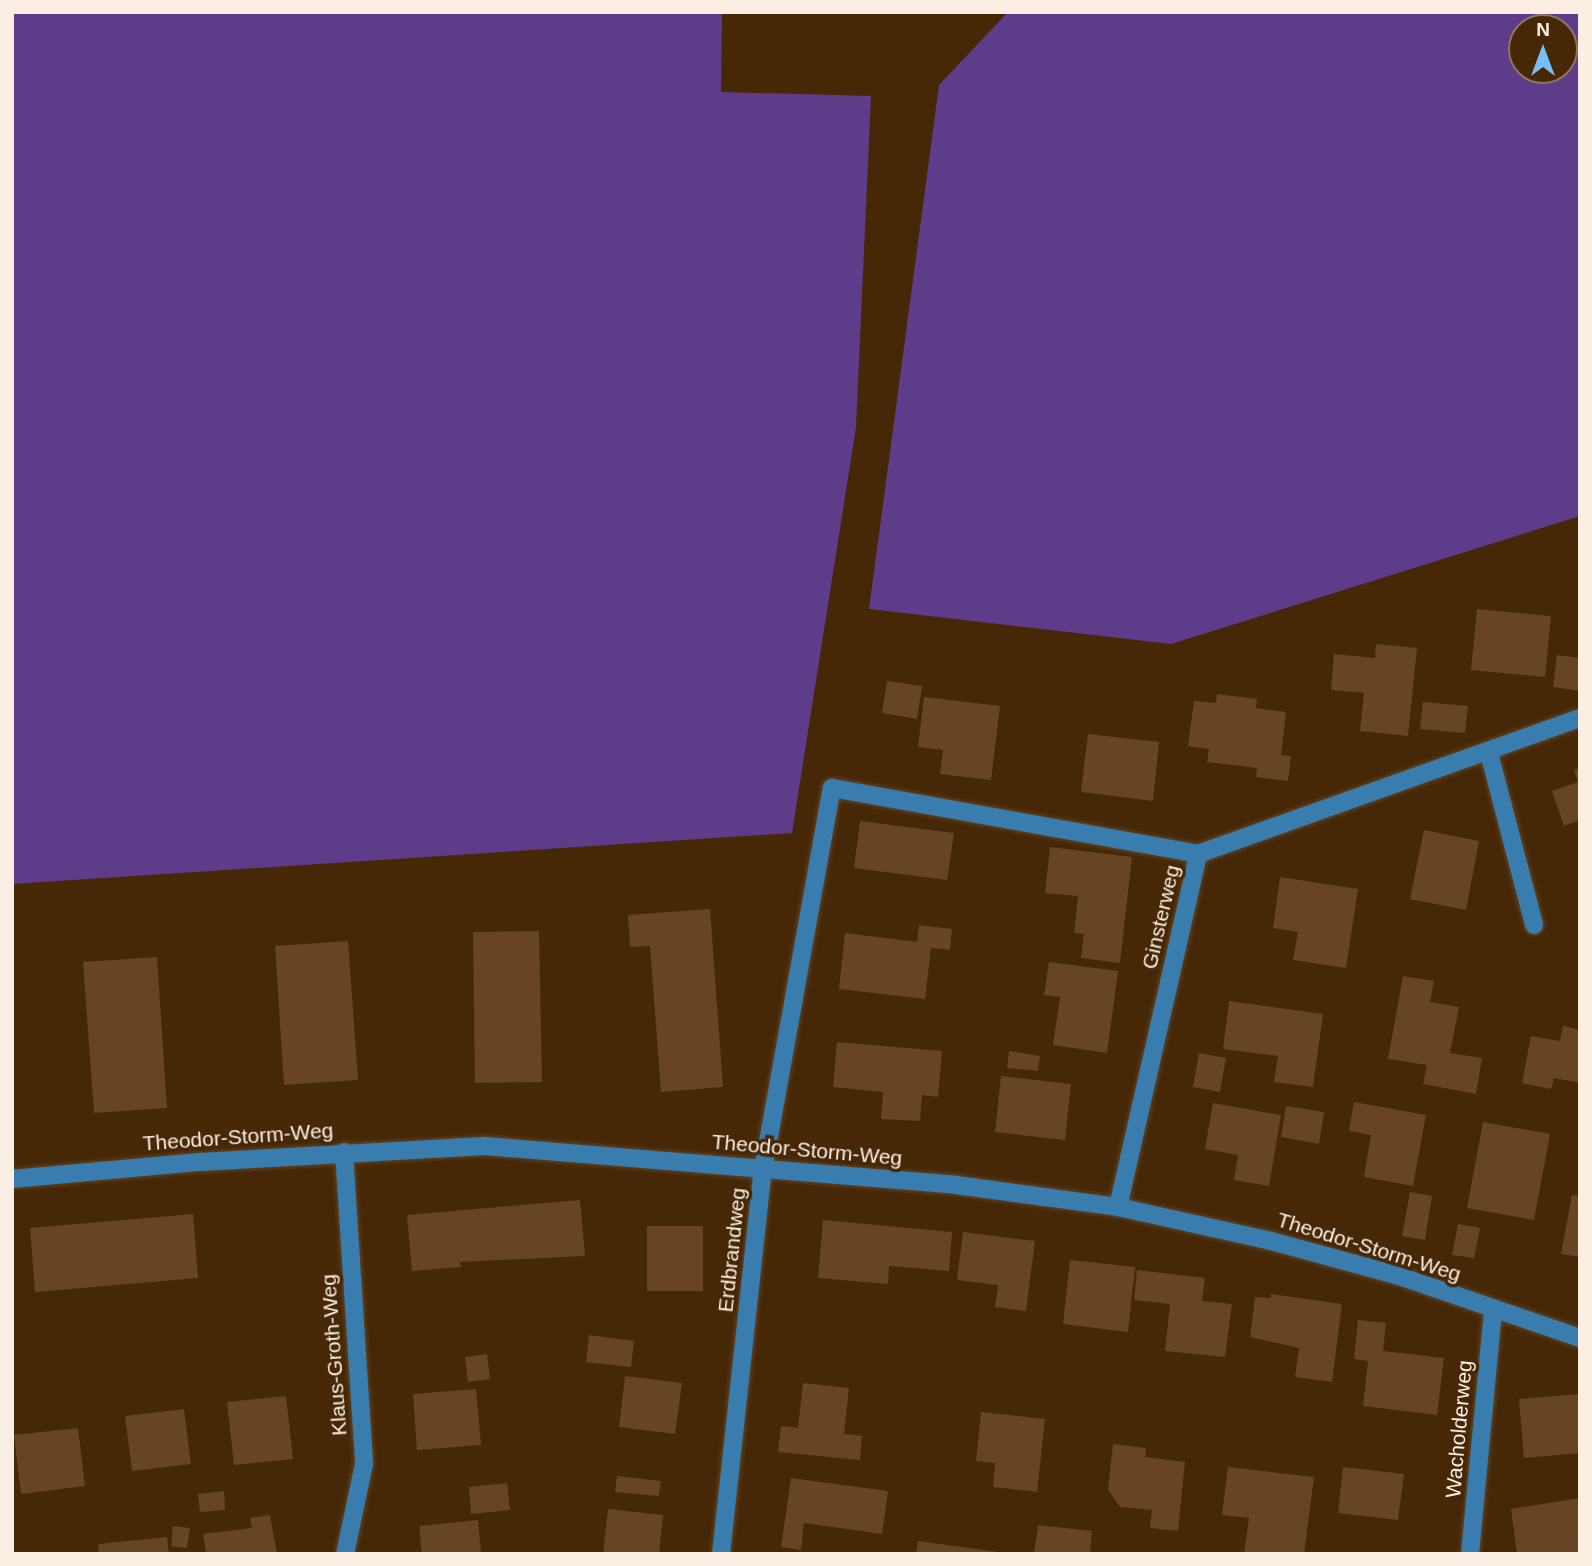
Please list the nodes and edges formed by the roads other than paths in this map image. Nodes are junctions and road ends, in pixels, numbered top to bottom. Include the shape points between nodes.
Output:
1 (1580, 718) edge
2 (1489, 753) junction
3 (1198, 854) junction
4 (1534, 925) dead end
5 (344, 1152) junction
6 (763, 1170) junction
7 (12, 1179) edge
8 (1118, 1207) junction
9 (1493, 1310) junction
10 (1580, 1338) edge
11 (345, 1554) edge
12 (721, 1554) edge
13 (1471, 1554) edge

1 - 2 street, Ginsterweg
2 - 3 street, Ginsterweg
2 - 4 street
3 - 6 street, Erdbrandweg via 832,788
3 - 8 street, Ginsterweg
5 - 6 street, Theodor-Storm-Weg via 485,1146
5 - 7 street, Theodor-Storm-Weg
5 - 11 street, Klaus-Groth-Weg via 364,1464
6 - 8 street, Theodor-Storm-Weg via 956,1185
6 - 12 street, Erdbrandweg
8 - 9 street, Theodor-Storm-Weg via 1272,1241 1396,1275
9 - 10 street, Theodor-Storm-Weg
9 - 13 street, Wacholderweg

